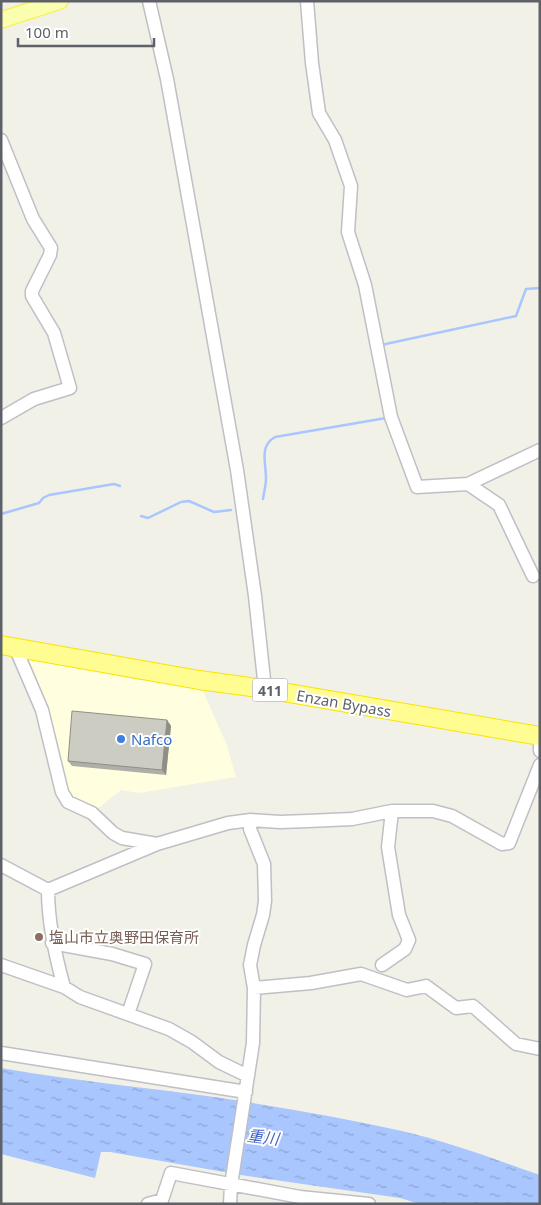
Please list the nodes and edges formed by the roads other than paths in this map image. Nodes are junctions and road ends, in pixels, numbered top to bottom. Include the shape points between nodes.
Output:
1 (60, 1) edge
2 (149, 1) edge
3 (307, 1) edge
4 (1, 20) edge
5 (1, 140) edge
6 (1, 418) edge
7 (540, 450) edge
8 (468, 484) junction
9 (533, 576) dead end
10 (8, 646) edge
11 (265, 690) junction
12 (540, 739) edge
13 (540, 765) edge
14 (392, 811) junction
15 (251, 820) junction
16 (157, 844) junction
17 (1, 865) edge
18 (48, 890) junction
19 (52, 943) junction
20 (1, 965) edge
21 (382, 965) dead end
22 (64, 987) junction
23 (254, 988) junction
24 (128, 1014) junction
25 (540, 1049) edge
26 (1, 1052) edge
27 (248, 1076) junction
28 (246, 1092) junction
29 (231, 1185) junction
30 (148, 1204) edge
31 (230, 1204) edge
32 (369, 1204) edge

1 - 4 main road
2 - 11 street via 167,79 237,470
3 - 8 street via 319,113 335,140 351,186 348,232 365,285 391,417 417,487
5 - 6 street via 33,219 51,248 32,296 54,333 70,388 34,399
7 - 8 street
8 - 9 street via 499,505
10 - 11 highway, Enzan Bypass / 411
10 - 16 street via 42,710 62,792 68,802 92,813 122,838
11 - 12 highway, Enzan Bypass / 411
13 - 14 street via 509,843 502,844 452,816 433,811
14 - 15 street via 352,819
14 - 21 street via 388,847 399,915 409,940 405,949
15 - 16 street via 228,823
15 - 23 street via 250,829 264,864 263,915 250,965
16 - 18 street
17 - 18 street
18 - 19 street
19 - 22 street
19 - 24 street via 112,954 144,964
20 - 22 street
22 - 24 street via 80,997
23 - 25 street via 361,974 407,990 426,986 456,1008 473,1006 516,1044
23 - 27 street via 254,1043
24 - 27 street via 169,1029 219,1062
26 - 28 street
27 - 28 street
28 - 29 street
29 - 30 street via 171,1173 162,1200
29 - 31 street
29 - 32 street

